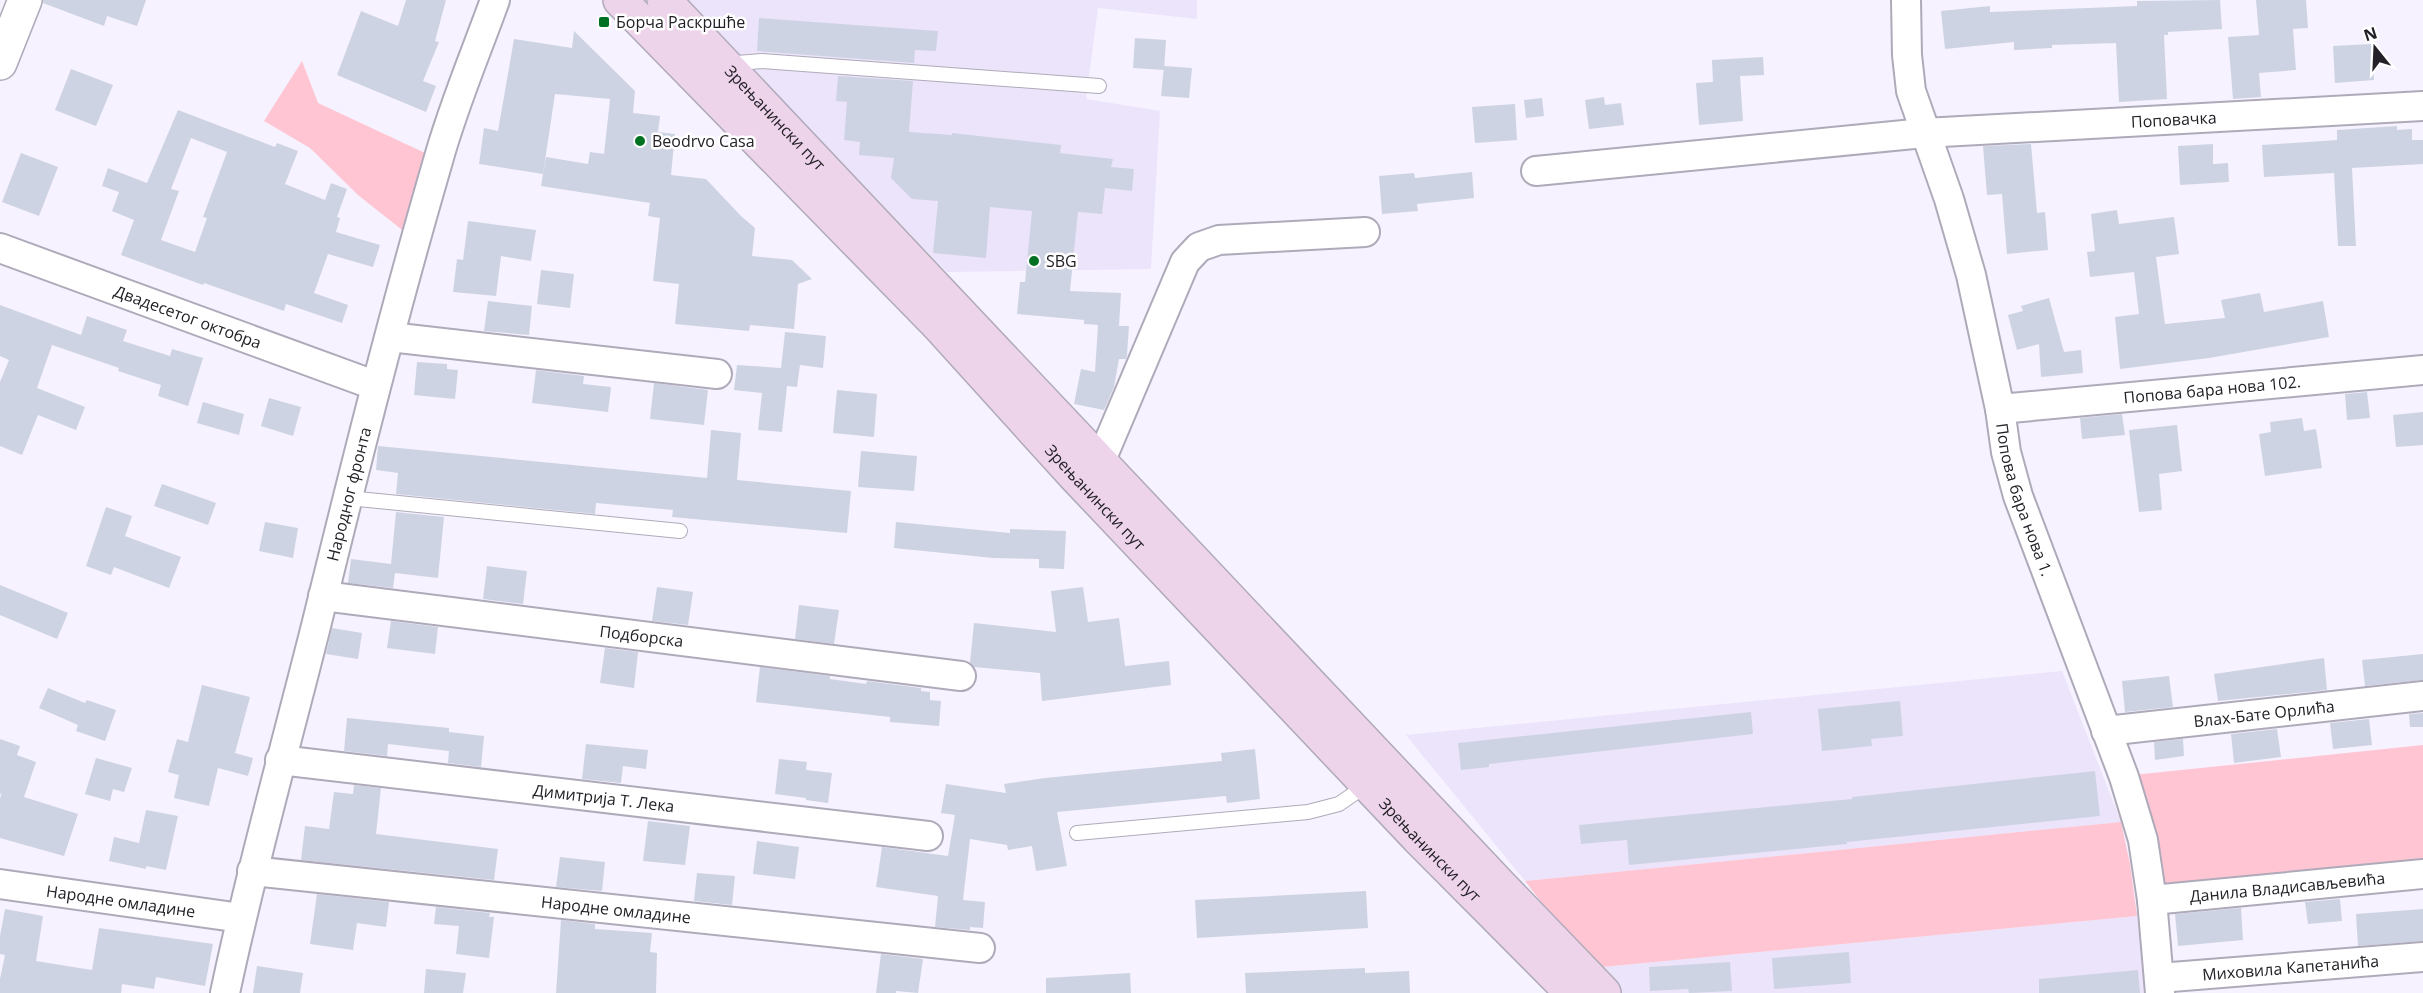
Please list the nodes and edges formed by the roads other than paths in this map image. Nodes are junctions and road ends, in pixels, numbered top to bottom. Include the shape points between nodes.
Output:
1 (25, 0) edge
2 (495, 0) edge
3 (620, 0) edge
4 (664, 0) edge
5 (1906, 0) edge
6 (1913, 0) edge
7 (0, 63) edge
8 (727, 67) junction
9 (1099, 86) dead end
10 (2423, 106) edge
11 (1924, 133) junction
12 (1536, 171) dead end
13 (1365, 232) dead end
14 (0, 248) edge
15 (390, 337) junction
16 (2423, 370) edge
17 (717, 374) dead end
18 (374, 385) junction
19 (2000, 410) junction
20 (1101, 460) junction
21 (348, 498) junction
22 (680, 531) dead end
23 (323, 596) junction
24 (961, 676) dead end
25 (2423, 696) edge
26 (2106, 731) junction
27 (280, 760) junction
28 (1368, 784) junction
29 (1077, 833) dead end
30 (928, 836) dead end
31 (252, 871) junction
32 (2423, 874) edge
33 (0, 884) edge
34 (2152, 900) junction
35 (241, 918) junction
36 (980, 948) dead end
37 (2423, 957) edge
38 (2160, 986) edge
39 (225, 993) edge
40 (1572, 993) edge
41 (1604, 993) edge

1 - 7 street
2 - 15 street, Народног фронта via 438,159
3 - 28 main road, Зрењанински пут via 938,325 1073,474
4 - 8 main road, Зрењанински пут
5 - 6 street
5 - 11 street, Попова бара нова 1. via 1908,71
8 - 9 lane via 762,61
8 - 20 main road, Зрењанински пут
10 - 11 street, Поповачка
11 - 12 street, Поповачка
11 - 19 street, Попова бара нова 1. via 1963,242
13 - 20 street via 1219,240 1199,247 1185,262
14 - 18 street, Двадесетог октобра
15 - 17 street
15 - 18 street, Народног фронта
16 - 19 street, Попова бара нова 102.
18 - 21 street, Народног фронта
19 - 26 street, Попова бара нова 1. via 2018,496
20 - 41 main road, Зрењанински пут
21 - 22 lane
21 - 23 street, Народног фронта
23 - 24 street, Подборска
23 - 27 street, Народног фронта
25 - 26 street, Влах-Бате Орлића
26 - 34 street, Попова бара нова 1. via 2143,840
27 - 30 street, Димитрија Т. Лека
27 - 31 street, Народног фронта
28 - 29 lane via 1339,804 1308,812
28 - 40 main road, Зрењанински пут
31 - 35 street, Народног фронта
31 - 36 street, Народне омладине
32 - 34 street, Данила Владисављевића
33 - 35 street, Народне омладине
34 - 38 street, Попова бара нова 1.
35 - 39 street, Народног фронта
37 - 38 street, Миховила Капетанића

